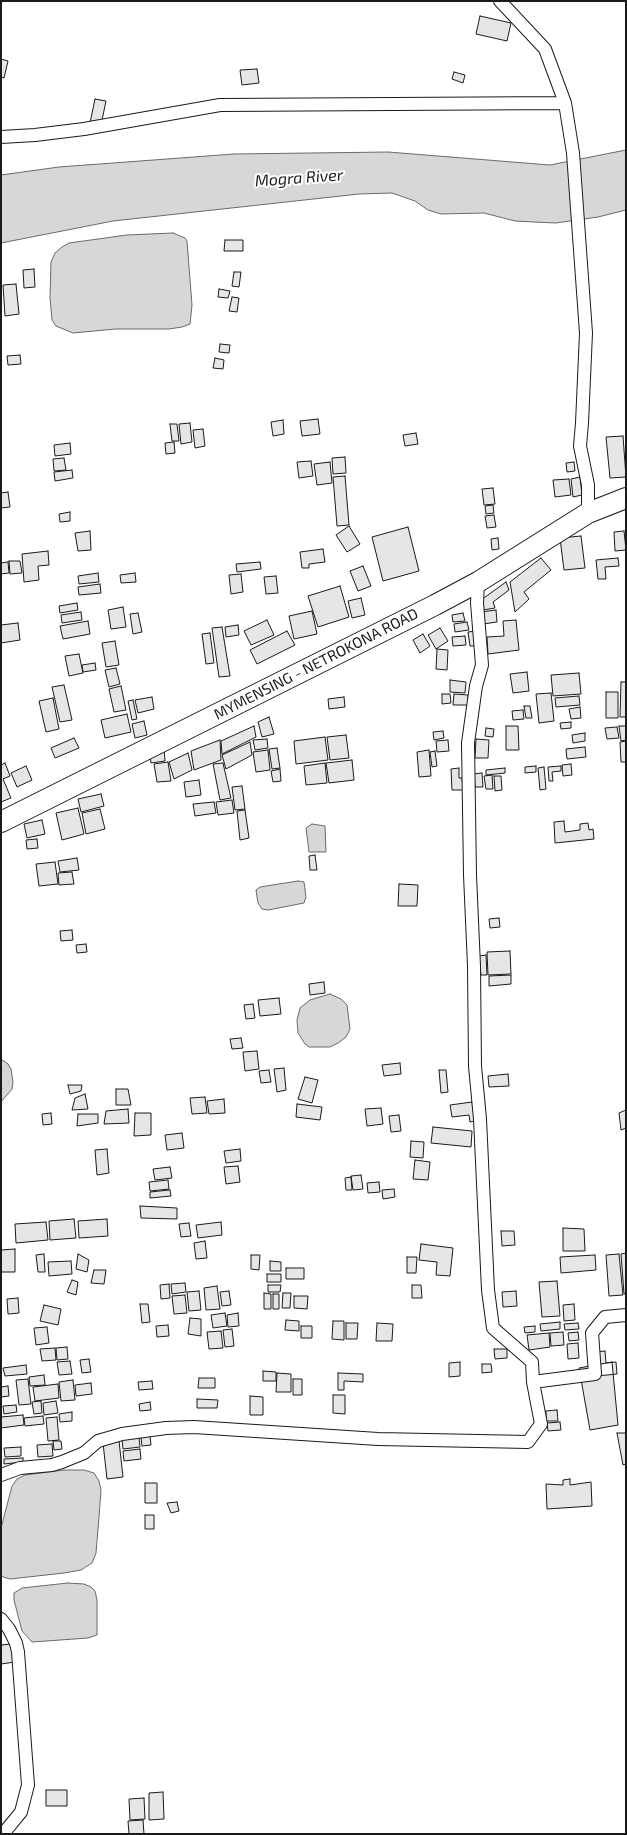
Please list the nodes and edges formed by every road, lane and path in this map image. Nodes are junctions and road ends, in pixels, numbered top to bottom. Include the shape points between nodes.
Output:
1 (500, 1) edge
2 (565, 103) junction
3 (1, 137) edge
4 (626, 498) edge
5 (588, 513) junction
6 (478, 582) junction
7 (1, 822) edge
8 (626, 1315) edge
9 (534, 1382) junction
10 (1, 1475) edge
11 (1, 1619) edge
12 (3, 1834) edge

1 - 2 street via 545,49
2 - 3 street via 220,105 84,129
2 - 5 street via 573,153 586,333 580,446 588,485
4 - 5 main road, MYMENSING - NETROKONA ROAD
5 - 6 main road, MYMENSING - NETROKONA ROAD
6 - 7 main road, MYMENSING - NETROKONA ROAD
6 - 9 street via 482,665 468,743 475,1066 488,1290 493,1328 532,1362
8 - 9 street via 605,1316 592,1334 595,1374
9 - 10 street via 541,1424 528,1442 378,1439 166,1428 122,1434 98,1441 84,1453 62,1462 20,1468
11 - 12 street via 13,1636 18,1652 28,1785 21,1812

